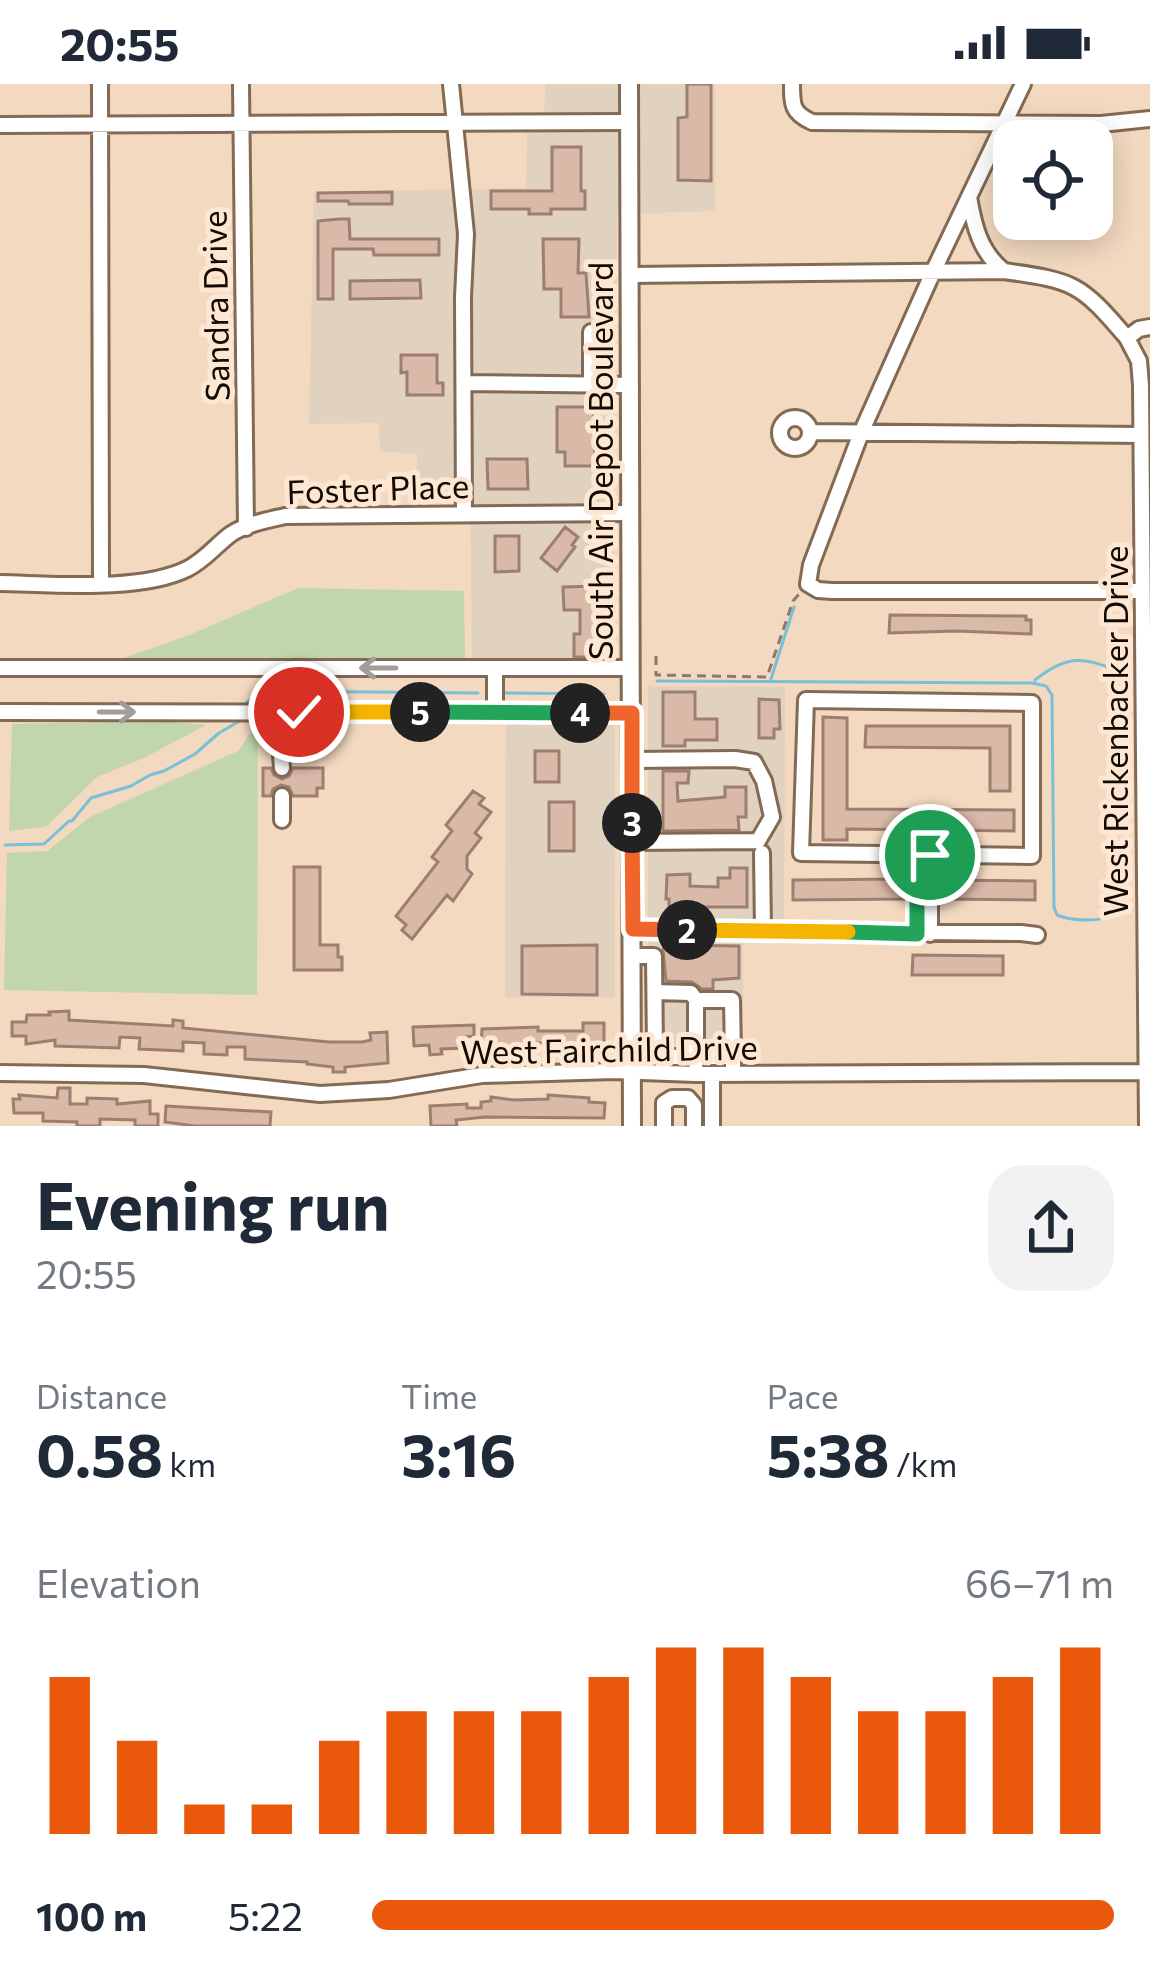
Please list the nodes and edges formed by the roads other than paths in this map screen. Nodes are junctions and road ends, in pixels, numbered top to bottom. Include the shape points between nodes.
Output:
1 (100, 84) edge
2 (241, 84) edge
3 (451, 84) edge
4 (629, 84) edge
5 (792, 84) edge
6 (1023, 84) edge
7 (1150, 119) edge
8 (1007, 120) edge
9 (993, 121) edge
10 (630, 122) junction
11 (454, 123) junction
12 (1113, 123) edge
13 (100, 124) junction
14 (0, 125) edge
15 (241, 126) junction
16 (993, 149) edge
17 (969, 197) junction
18 (1004, 271) junction
19 (933, 272) junction
20 (630, 275) junction
21 (1150, 327) edge
22 (592, 332) dead end
23 (1127, 338) junction
24 (465, 383) junction
25 (591, 385) junction
26 (631, 386) junction
27 (810, 433) dead end
28 (861, 433) junction
29 (1141, 435) junction
30 (464, 513) junction
31 (631, 513) junction
32 (246, 528) junction
33 (0, 583) edge
34 (101, 583) junction
35 (1145, 588) edge
36 (1147, 664) edge
37 (0, 668) edge
38 (495, 668) junction
39 (631, 668) junction
40 (0, 712) edge
41 (299, 712) junction
42 (495, 713) junction
43 (632, 713) junction
44 (632, 760) junction
45 (282, 767) dead end
46 (1148, 770) edge
47 (282, 796) dead end
48 (282, 820) dead end
49 (632, 842) junction
50 (762, 853) dead end
51 (924, 855) junction
52 (633, 929) junction
53 (763, 931) junction
54 (924, 934) junction
55 (1037, 935) dead end
56 (633, 956) junction
57 (655, 998) junction
58 (696, 1000) junction
59 (633, 1004) junction
60 (663, 1065) junction
61 (733, 1066) junction
62 (701, 1068) junction
63 (632, 1072) junction
64 (1147, 1072) edge
65 (0, 1073) edge
66 (632, 1126) edge
67 (664, 1126) edge
68 (694, 1126) edge
69 (712, 1126) edge
70 (1147, 1126) edge

1 - 13 street
2 - 15 street, Sandra Drive
3 - 11 street
4 - 10 main road, South Air Depot Boulevard
5 - 9 street via 792,107 812,122
6 - 8 street
7 - 12 street
10 - 11 street
10 - 20 main road, South Air Depot Boulevard
11 - 15 street
11 - 24 street via 466,233
13 - 14 street
13 - 15 street
13 - 34 street
15 - 32 street, Sandra Drive
16 - 17 street
17 - 18 street via 976,232
17 - 19 street
18 - 19 street
18 - 23 street via 1075,286
19 - 20 street
19 - 28 street
20 - 26 main road, South Air Depot Boulevard
21 - 23 street
22 - 25 street
23 - 29 street, West Rickenbacker Drive via 1139,361
24 - 25 street
24 - 30 street
25 - 26 street
26 - 31 main road, South Air Depot Boulevard
27 - 28 street
28 - 29 street
28 - 35 street via 811,565 808,584 818,590
29 - 35 street, West Rickenbacker Drive
30 - 31 street, Foster Place
30 - 32 street, Foster Place via 298,516
31 - 39 main road, South Air Depot Boulevard
32 - 34 street, Foster Place via 185,570
33 - 34 street, Foster Place
35 - 36 street, West Rickenbacker Drive
36 - 46 street, West Rickenbacker Drive
38 -> 37 street
38 - 39 street
38 - 42 street
39 - 43 main road, South Air Depot Boulevard
40 -> 41 street
41 - 42 street
41 - 45 street
42 - 43 street
43 - 44 main road, South Air Depot Boulevard
44 - 49 main road, South Air Depot Boulevard
44 - 49 street via 754,762 772,817 758,841
46 - 64 street, West Rickenbacker Drive
47 - 48 street
49 - 52 main road, South Air Depot Boulevard
50 - 53 street
51 - 51 street via 801,854 806,700 1031,703 1032,856
51 - 54 street
52 - 53 street
52 - 56 main road, South Air Depot Boulevard
53 - 54 street
54 - 55 street
56 - 57 street via 654,956
56 - 59 main road, South Air Depot Boulevard
57 - 58 street via 691,993
57 - 59 street
57 - 60 street
58 - 61 street via 732,1000
58 - 62 street
59 - 63 main road, South Air Depot Boulevard
60 - 62 street, West Fairchild Drive
60 - 63 street, West Fairchild Drive
61 - 62 street, West Fairchild Drive
61 - 62 street
61 - 64 street, West Fairchild Drive
62 - 69 street
63 - 65 street, West Fairchild Drive via 482,1075 348,1094 144,1075
63 - 66 main road, South Air Depot Boulevard
64 - 70 street, West Rickenbacker Drive
67 - 68 street via 664,1103 688,1098

